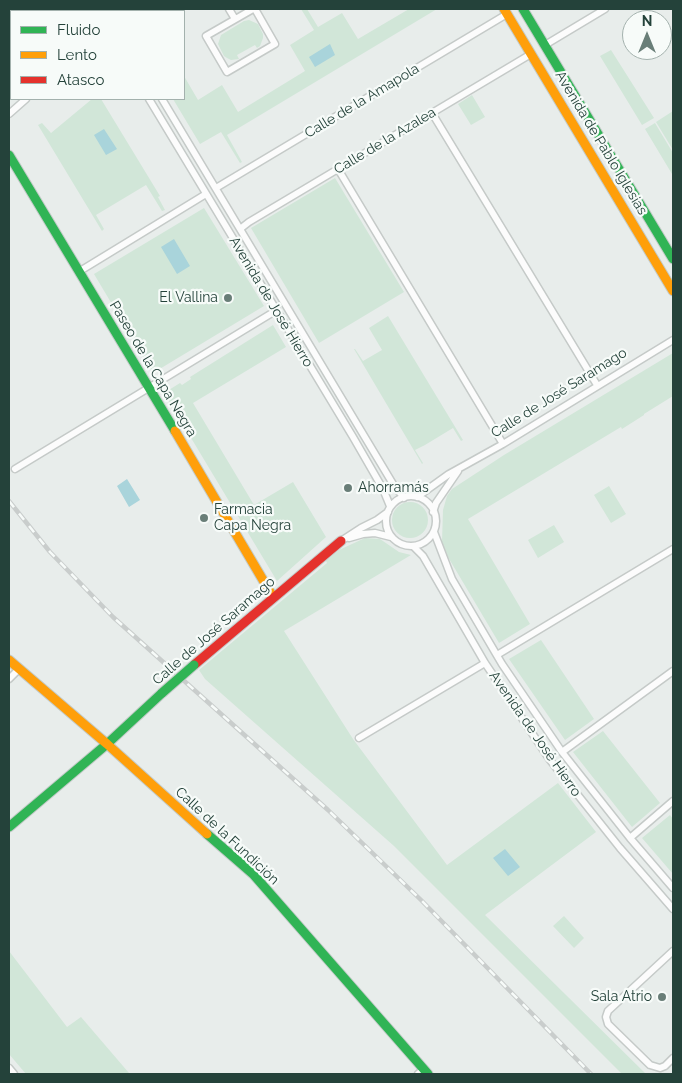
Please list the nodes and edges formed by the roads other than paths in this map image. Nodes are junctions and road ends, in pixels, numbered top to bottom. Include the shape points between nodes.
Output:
1 (229, 9) edge
2 (254, 9) edge
3 (523, 9) edge
4 (605, 9) edge
5 (506, 11) edge
6 (235, 20) junction
7 (545, 45) junction
8 (531, 54) junction
9 (25, 100) edge
10 (150, 100) edge
11 (163, 100) edge
12 (432, 113) junction
13 (9, 114) edge
14 (9, 155) edge
15 (338, 169) junction
16 (216, 188) junction
17 (206, 194) junction
18 (240, 229) junction
19 (673, 259) edge
20 (80, 270) junction
21 (673, 291) edge
22 (277, 310) junction
23 (673, 340) edge
24 (597, 385) junction
25 (148, 387) junction
26 (503, 444) junction
27 (15, 469) dead end
28 (459, 470) junction
29 (417, 497) junction
30 (404, 498) junction
31 (389, 509) junction
32 (434, 512) junction
33 (434, 532) junction
34 (391, 537) junction
35 (341, 541) junction
36 (414, 546) junction
37 (673, 549) edge
38 (273, 597) junction
39 (497, 655) junction
40 (9, 660) edge
41 (485, 662) junction
42 (19, 669) junction
43 (673, 670) edge
44 (9, 679) edge
45 (359, 738) dead end
46 (107, 744) junction
47 (562, 752) junction
48 (673, 801) edge
49 (9, 827) edge
50 (630, 838) junction
51 (673, 888) edge
52 (673, 909) edge
53 (673, 951) edge
54 (673, 1058) edge
55 (9, 1068) edge
56 (424, 1073) edge
57 (14, 1074) edge

1 - 6 street
2 - 6 street
2 - 6 street via 275,44 227,72 206,36
3 - 7 street, Avenida de Pablo Iglesias
4 - 7 street
5 - 8 street, Avenida de Pablo Iglesias
5 - 16 street, Calle de la Amapola
7 - 19 street, Avenida de Pablo Iglesias
8 - 12 street, Calle de la Azalea
8 - 21 street, Avenida de Pablo Iglesias
9 - 13 street
10 - 17 street, Avenida de José Hierro
11 - 16 street, Avenida de José Hierro
12 - 15 street, Calle de la Azalea
12 - 24 street
14 - 20 street, Paseo de la Capa Negra
15 - 18 street, Calle de la Azalea
15 - 26 street
16 - 18 street, Avenida de José Hierro
17 - 20 street
17 - 22 street, Avenida de José Hierro
18 - 30 street, Avenida de José Hierro via 392,484
20 - 25 street, Paseo de la Capa Negra
22 - 25 street
22 - 31 street, Avenida de José Hierro via 384,489
23 - 24 street, Calle de José Saramago
24 - 26 street, Calle de José Saramago
25 - 27 street
25 - 38 street, Paseo de la Capa Negra
26 - 28 street, Calle de José Saramago
28 - 29 street, Calle de José Saramago
28 - 32 street, Calle de José Saramago via 436,503
29 - 30 street
29 - 32 street
30 - 31 street
31 - 34 street via 386,521
31 - 35 street, Calle de José Saramago
32 - 33 street
33 - 36 street via 427,540
33 - 39 street, Avenida de José Hierro via 452,579
34 - 35 street, Calle de José Saramago via 375,533
34 - 36 street via 398,543
35 - 38 street, Calle de José Saramago
36 - 41 street, Avenida de José Hierro
37 - 39 street
38 - 46 street, Calle de José Saramago, bridge
39 - 47 street, Avenida de José Hierro
40 - 42 street, Calle de la Fundición
41 - 45 street
41 - 52 street, Avenida de José Hierro via 550,760
42 - 44 street
42 - 46 street, Calle de la Fundición
43 - 47 street
46 - 49 street, Calle de José Saramago
46 - 56 street, Calle de la Fundición via 254,874
47 - 50 street, Avenida de José Hierro
48 - 50 street
50 - 51 street, Avenida de José Hierro
53 - 54 street via 606,1017 608,1024 650,1065 660,1068
55 - 57 street

